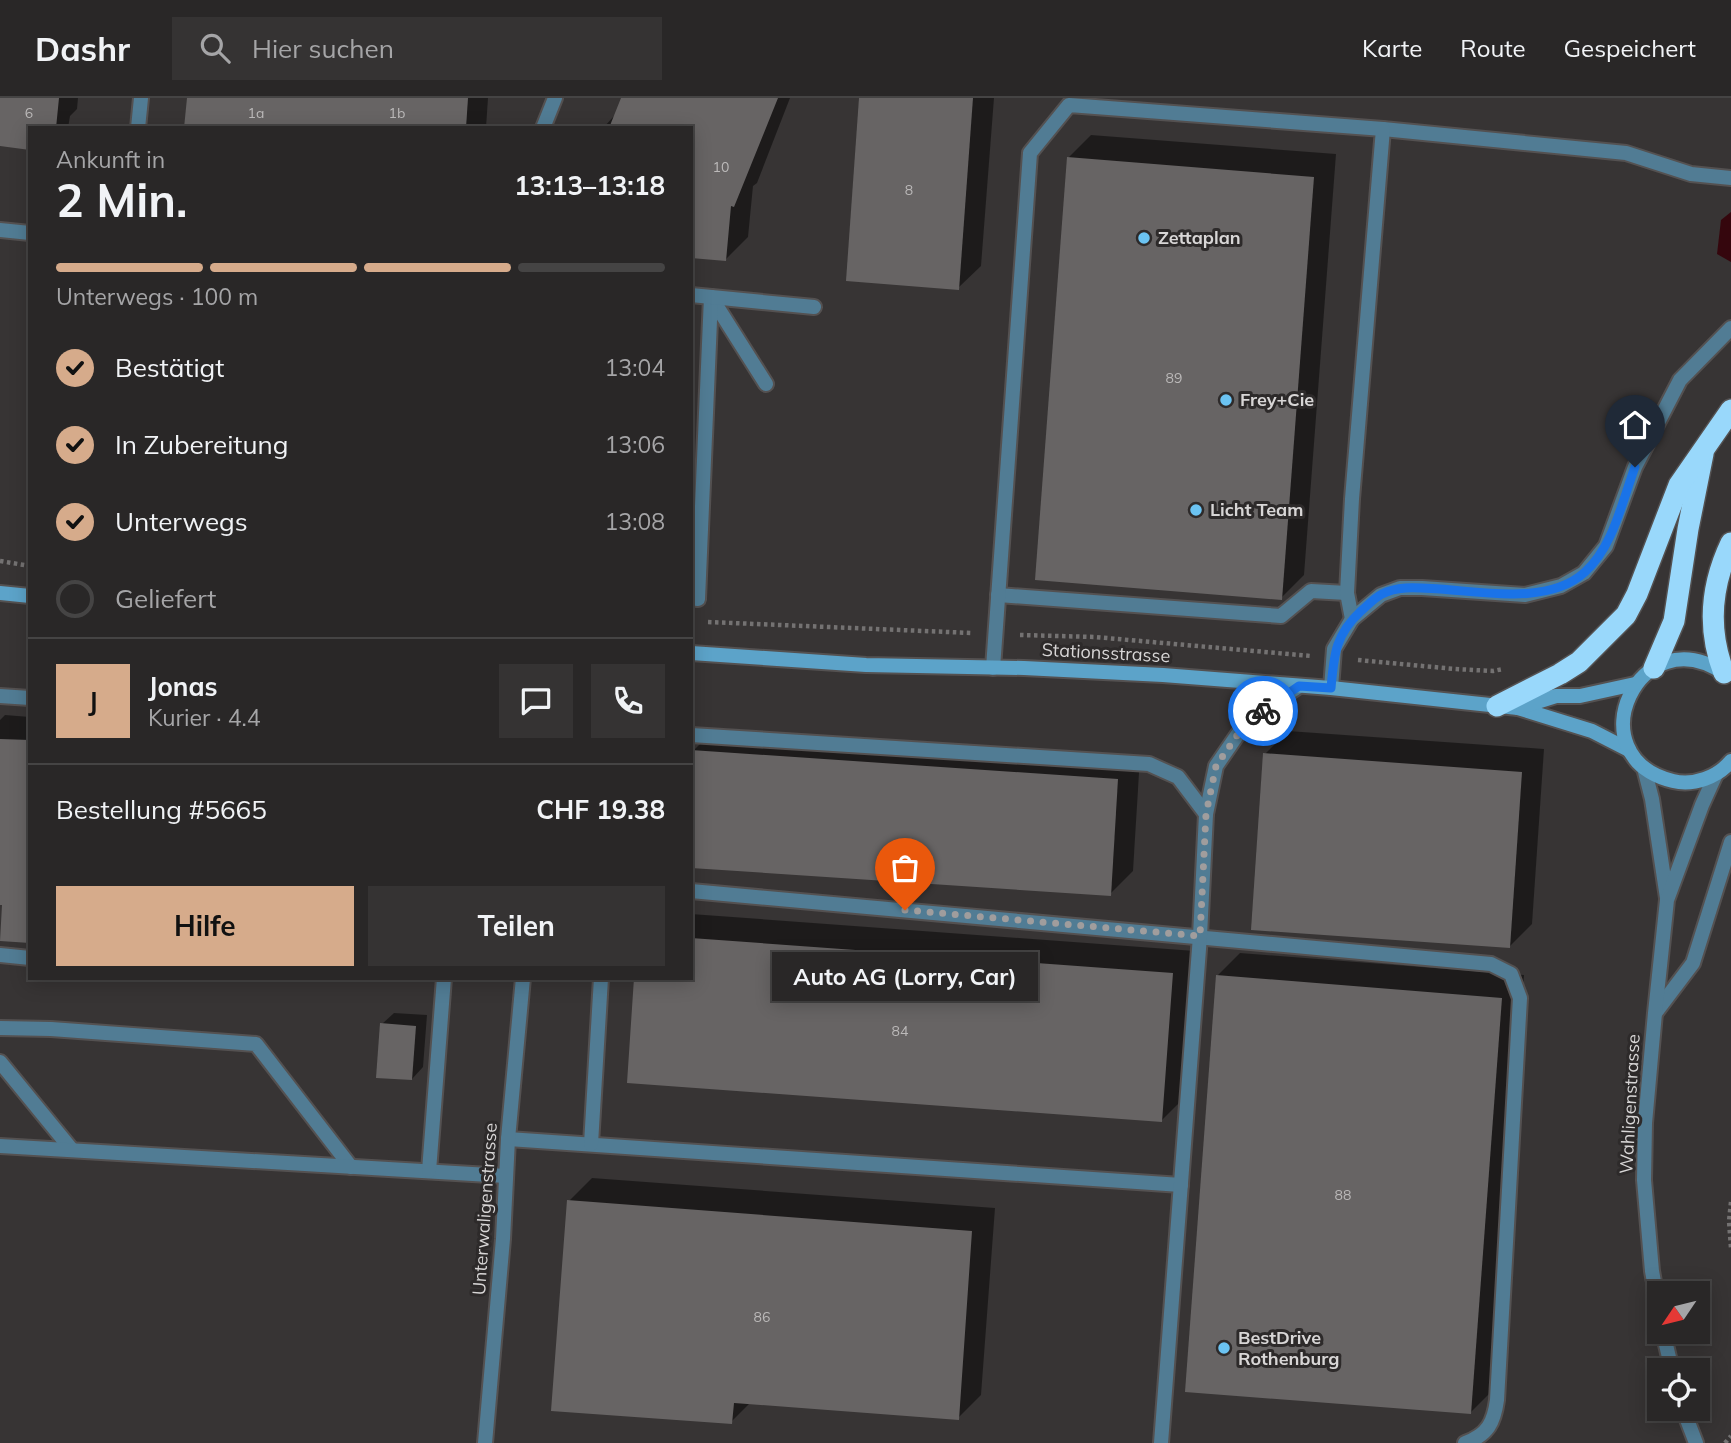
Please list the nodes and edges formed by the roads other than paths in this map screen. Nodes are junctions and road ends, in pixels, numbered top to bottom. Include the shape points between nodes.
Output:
1 (141, 98) edge
2 (555, 98) edge
3 (138, 126) edge
4 (544, 126) edge
5 (1383, 129) junction
6 (1731, 178) edge
7 (0, 230) edge
8 (28, 233) edge
9 (693, 295) edge
10 (711, 297) junction
11 (814, 307) dead end
12 (1731, 328) edge
13 (766, 384) dead end
14 (1731, 410) edge
15 (1703, 452) junction
16 (1731, 543) edge
17 (0, 593) edge
18 (1347, 593) junction
19 (28, 596) edge
20 (998, 596) junction
21 (695, 598) edge
22 (1352, 619) junction
23 (693, 653) edge
24 (993, 668) junction
25 (1654, 668) junction
26 (1727, 677) edge
27 (1635, 684) junction
28 (1299, 686) junction
29 (1331, 688) junction
30 (0, 696) edge
31 (28, 698) edge
32 (1507, 707) junction
33 (693, 735) edge
34 (1629, 750) junction
35 (1731, 761) edge
36 (1644, 768) junction
37 (1716, 774) junction
38 (1206, 814) junction
39 (1731, 842) edge
40 (693, 891) edge
41 (1667, 900) junction
42 (1200, 936) junction
43 (0, 955) edge
44 (28, 958) edge
45 (444, 980) edge
46 (523, 980) edge
47 (601, 980) edge
48 (1655, 1013) junction
49 (0, 1028) edge
50 (0, 1062) edge
51 (508, 1139) junction
52 (591, 1144) junction
53 (0, 1146) edge
54 (72, 1150) junction
55 (351, 1167) junction
56 (429, 1171) junction
57 (506, 1176) junction
58 (1181, 1185) junction
59 (1655, 1281) edge
60 (1688, 1421) edge
61 (485, 1443) edge
62 (1161, 1443) edge
63 (1465, 1443) edge
64 (1696, 1443) edge

1 - 3 street
2 - 4 street
5 - 6 street via 1626,153 1691,173
5 - 18 street
5 - 20 street via 1069,105 1030,153
7 - 8 street
9 - 10 street
10 - 11 street
10 - 13 street
10 - 21 street
12 - 22 street via 1680,380 1635,467 1606,546 1584,573 1561,586 1525,594 1399,588 1381,595
14 - 15 highway
15 - 25 highway via 1674,621
15 - 32 highway via 1679,485 1626,615 1579,662
16 - 26 highway via 1715,589 1712,614 1717,653
17 - 19 main road
18 - 20 street via 1311,590 1281,616
18 - 22 street
20 - 24 street
22 - 29 street via 1334,649
23 - 24 main road, Stationsstrasse
24 - 28 main road, Stationsstrasse
25 - 26 main road via 1689,660
25 - 27 main road
27 - 32 main road, Stationsstrasse
27 - 34 main road via 1623,714
28 - 29 main road, Stationsstrasse
28 - 38 street via 1238,734 1216,766
29 - 32 main road, Stationsstrasse
30 - 31 street
32 - 34 main road, Stationsstrasse via 1592,731
33 - 38 street via 1149,764 1178,777
34 - 36 main road
35 - 37 main road
36 - 37 main road via 1679,783
36 - 41 street, Wahligenstrasse
37 - 41 street, Wahligenstrasse
38 - 42 street
39 - 48 street via 1693,962
40 - 42 street
41 - 48 street, Wahligenstrasse
42 - 58 street
42 - 63 street via 1491,964 1511,974 1520,998 1497,1399 1486,1432
43 - 44 street
45 - 56 street
46 - 51 street, Unterwaligenstrasse
47 - 52 street
48 - 59 street, Wahligenstrasse via 1644,1180
49 - 55 street via 256,1044
50 - 54 street
51 - 52 street
51 - 57 street, Unterwaligenstrasse
52 - 58 street
53 - 54 street
54 - 55 street
55 - 56 street
56 - 57 street
57 - 61 street, Unterwaligenstrasse
58 - 62 street
60 - 64 street

